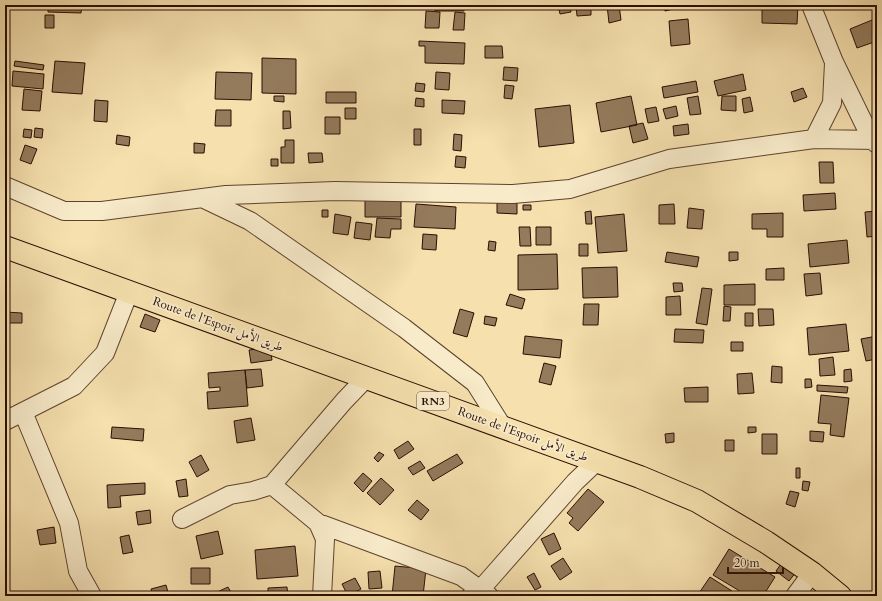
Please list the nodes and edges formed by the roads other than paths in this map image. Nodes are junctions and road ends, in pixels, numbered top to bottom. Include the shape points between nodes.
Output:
1 (811, 5) edge
2 (834, 62) junction
3 (814, 139) junction
4 (875, 142) edge
5 (5, 186) edge
6 (202, 198) junction
7 (5, 247) edge
8 (130, 292) junction
9 (367, 377) junction
10 (23, 412) junction
11 (5, 421) edge
12 (502, 426) junction
13 (596, 462) junction
14 (272, 485) junction
15 (182, 519) dead end
16 (318, 522) junction
17 (812, 573) junction
18 (480, 594) edge
19 (92, 596) edge
20 (322, 596) edge
21 (795, 596) edge
22 (840, 596) edge

1 - 2 street
2 - 3 street via 832,103
2 - 4 street
3 - 4 street
3 - 6 street via 668,159 563,190 513,194 335,192
5 - 6 street via 64,211 102,211
6 - 12 street via 250,221 404,328 475,383
7 - 8 highway, Route de l’Espoir طريق الأمل / RN3
8 - 9 highway, Route de l’Espoir طريق الأمل / RN3
8 - 10 street via 105,353 74,386
9 - 12 highway, Route de l’Espoir طريق الأمل / RN3
9 - 14 street
10 - 11 street
10 - 19 street via 69,523 78,571
12 - 13 highway, Route de l’Espoir طريق الأمل / RN3
13 - 17 highway, Route de l’Espoir طريق الأمل / RN3 via 640,476 697,501
13 - 18 street via 518,546
14 - 15 street via 230,495
14 - 16 street
16 - 18 street via 461,576
16 - 20 street via 324,539
17 - 21 street
17 - 22 highway, Route de l’Espoir طريق الأمل / RN3

